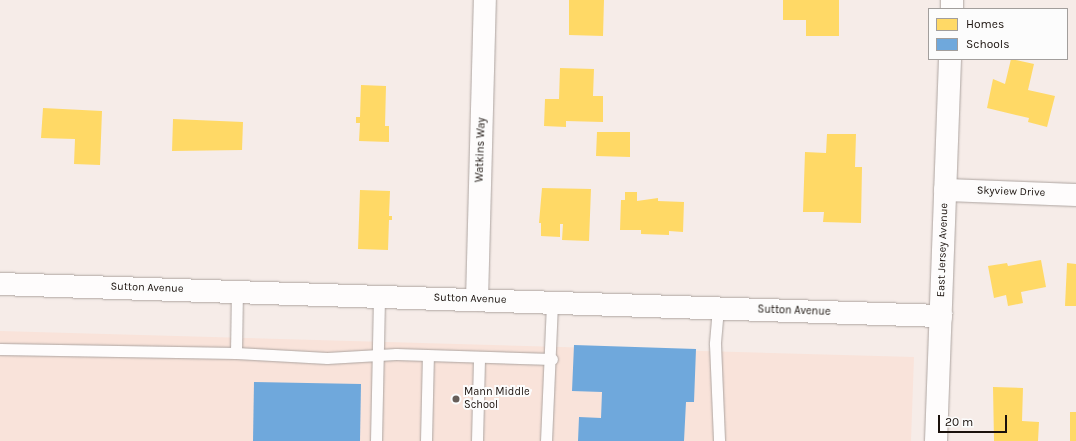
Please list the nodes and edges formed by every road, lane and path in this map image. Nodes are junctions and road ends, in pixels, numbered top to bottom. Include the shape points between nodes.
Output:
1 (485, 0) edge
2 (950, 60) edge
3 (945, 190) junction
4 (1076, 195) edge
5 (0, 284) edge
6 (238, 291) junction
7 (379, 296) junction
8 (477, 300) junction
9 (552, 302) junction
10 (718, 308) junction
11 (941, 316) junction
12 (0, 349) edge
13 (236, 353) junction
14 (428, 356) junction
15 (377, 357) junction
16 (479, 358) junction
17 (552, 359) junction
18 (376, 441) edge
19 (426, 441) edge
20 (477, 441) edge
21 (546, 441) edge
22 (719, 441) edge
23 (936, 441) edge

1 - 8 street, Watkins Way
2 - 3 street, East Jersey Avenue
3 - 4 street, Skyview Drive
3 - 11 street, East Jersey Avenue
5 - 6 street, Sutton Avenue
6 - 7 street, Sutton Avenue
6 - 13 lane
7 - 8 street, Sutton Avenue
7 - 15 lane
8 - 9 street, Sutton Avenue
9 - 10 street, Sutton Avenue
9 - 17 lane
10 - 11 street, Sutton Avenue
10 - 22 lane via 715,344
11 - 23 street, East Jersey Avenue
12 - 13 lane
13 - 15 lane via 327,358
14 - 15 lane via 396,354
14 - 16 lane
14 - 19 lane
15 - 18 lane
16 - 17 lane
16 - 20 lane
17 - 21 lane

